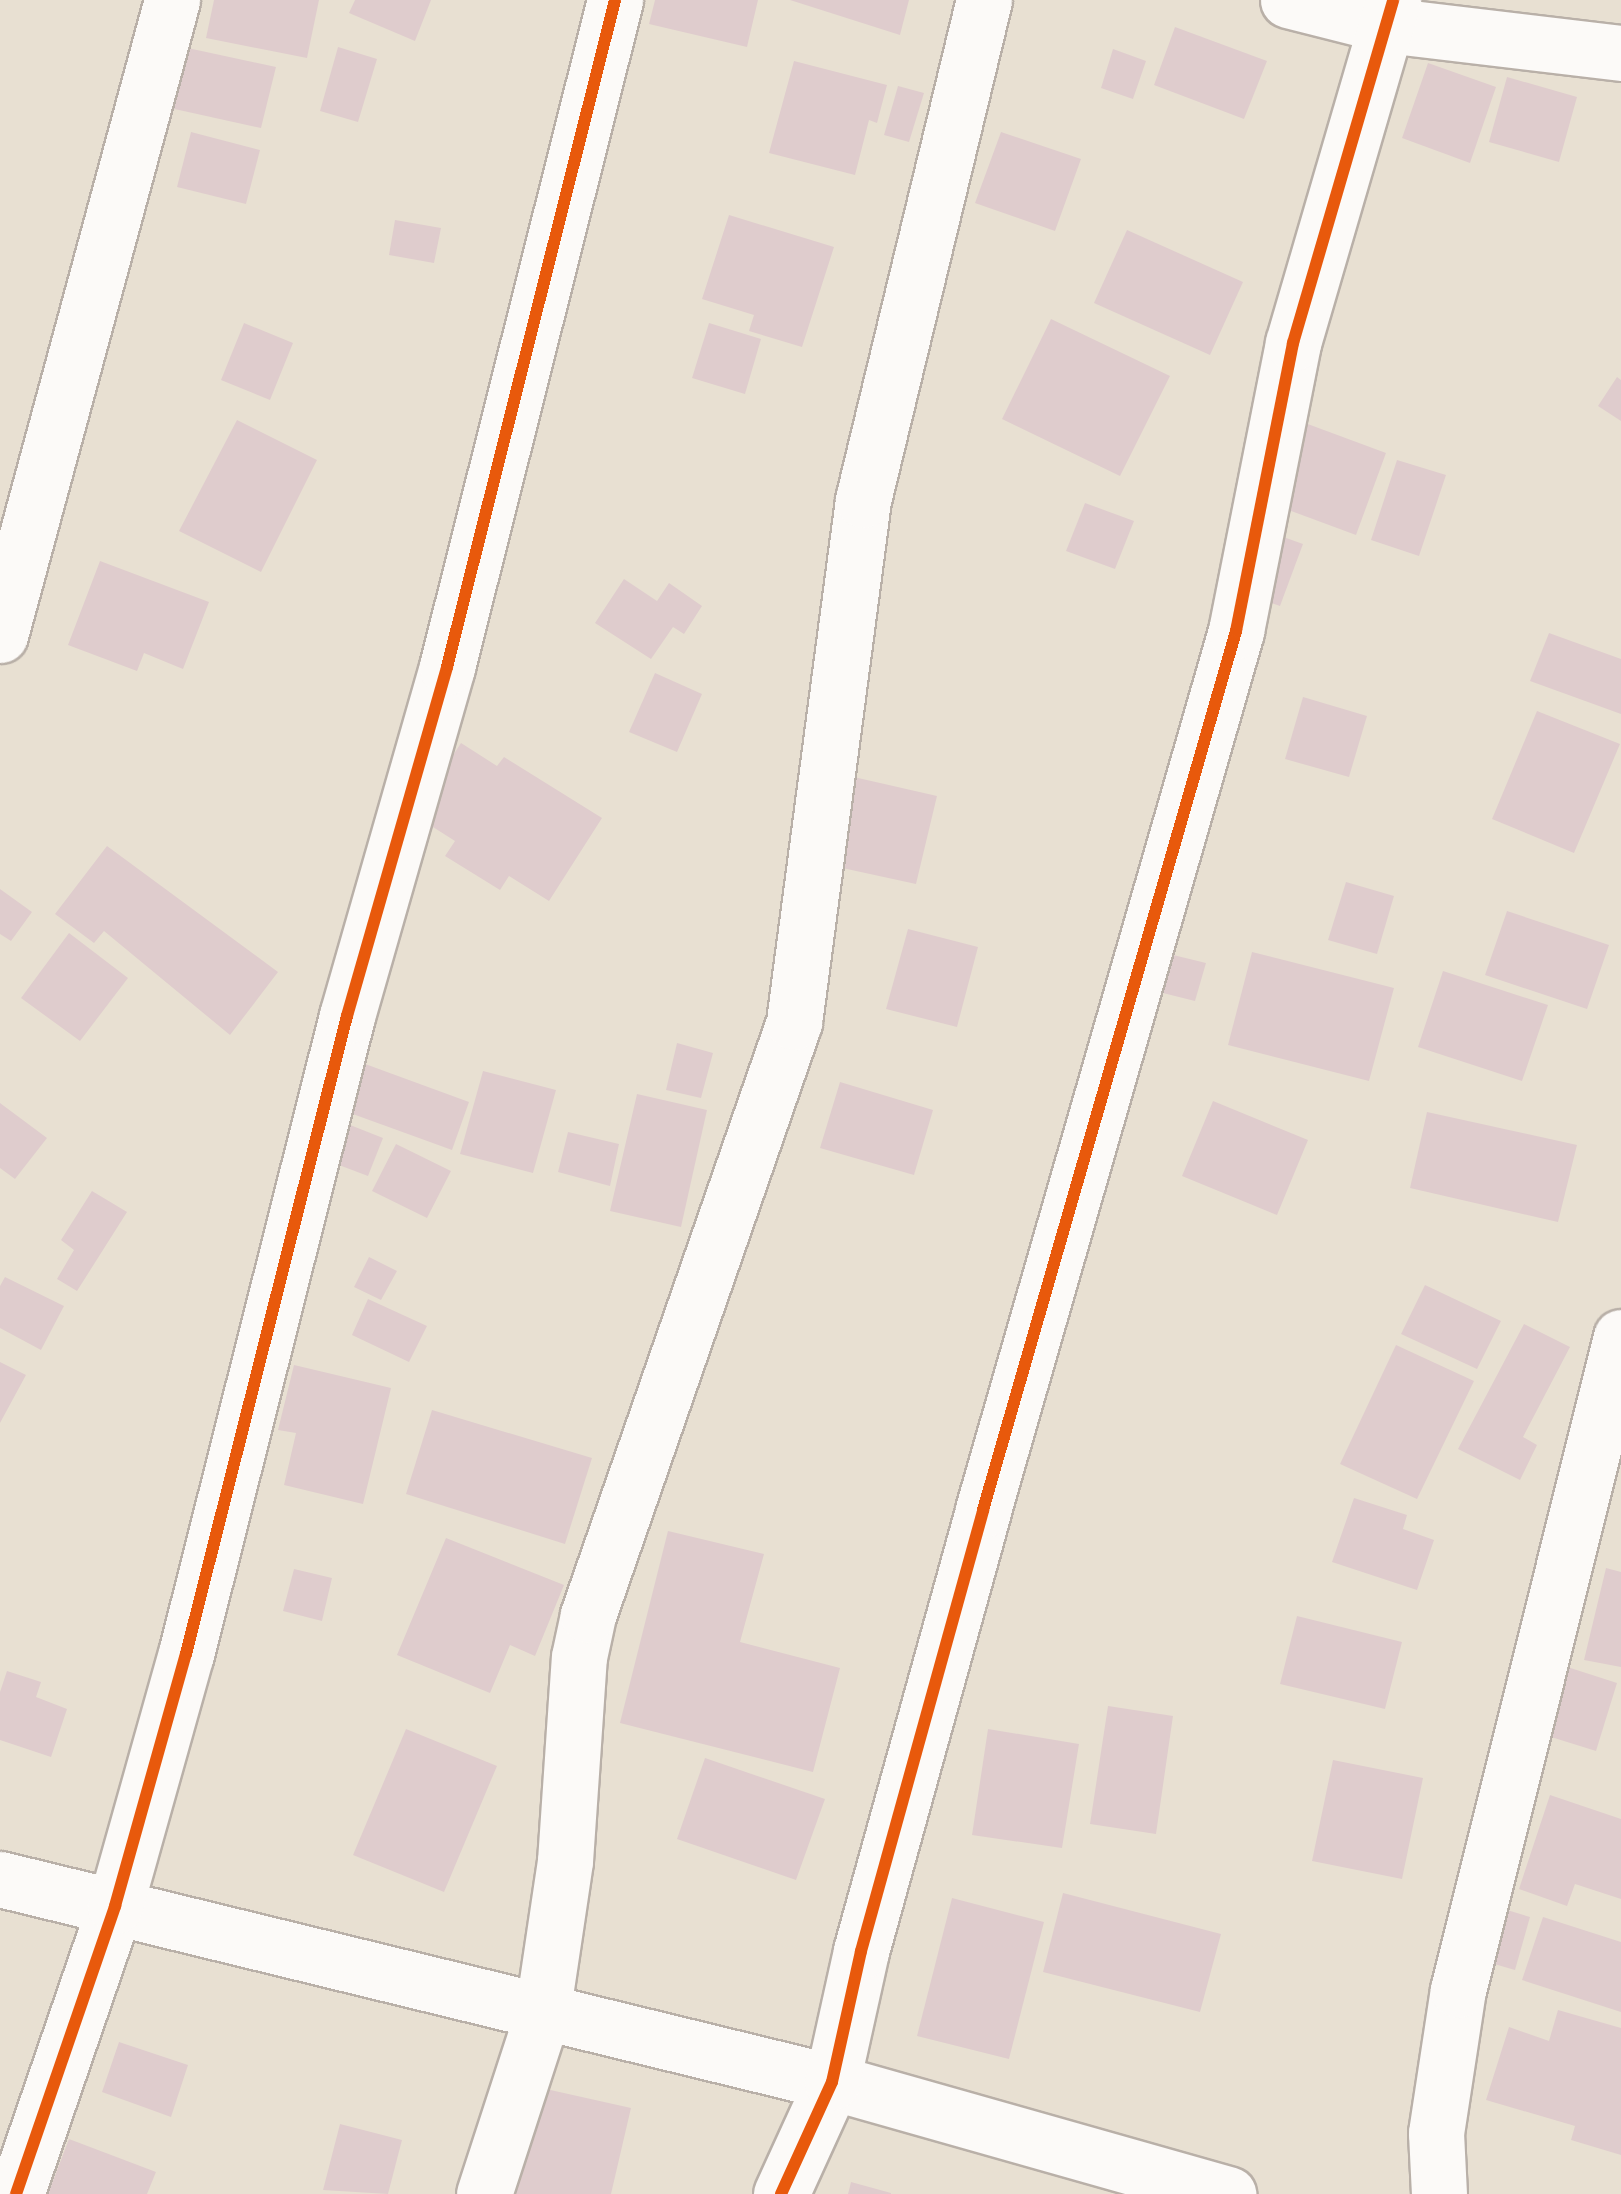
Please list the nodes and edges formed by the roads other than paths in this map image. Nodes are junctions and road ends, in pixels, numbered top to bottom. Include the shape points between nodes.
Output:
1 (172, 0) edge
2 (614, 0) edge
3 (984, 0) edge
4 (1288, 0) edge
5 (1390, 12) edge
6 (1621, 52) edge
7 (0, 635) edge
8 (1621, 1337) edge
9 (0, 1879) edge
10 (115, 1906) junction
11 (542, 2015) junction
12 (832, 2082) junction
13 (1222, 2193) edge
14 (16, 2194) edge
15 (484, 2194) edge
16 (781, 2194) edge
17 (1439, 2194) edge

1 - 7 street
2 - 10 street via 447,667 347,1016 225,1504
3 - 11 street via 863,500 794,1022 588,1615 579,1657 566,1861
4 - 5 street
5 - 6 street
5 - 12 street via 1293,342 1236,631 983,1510 861,1951
8 - 17 street via 1458,1990 1436,2134
9 - 10 street
10 - 11 street
10 - 14 street
11 - 12 street
11 - 15 street
12 - 13 street
12 - 16 street

